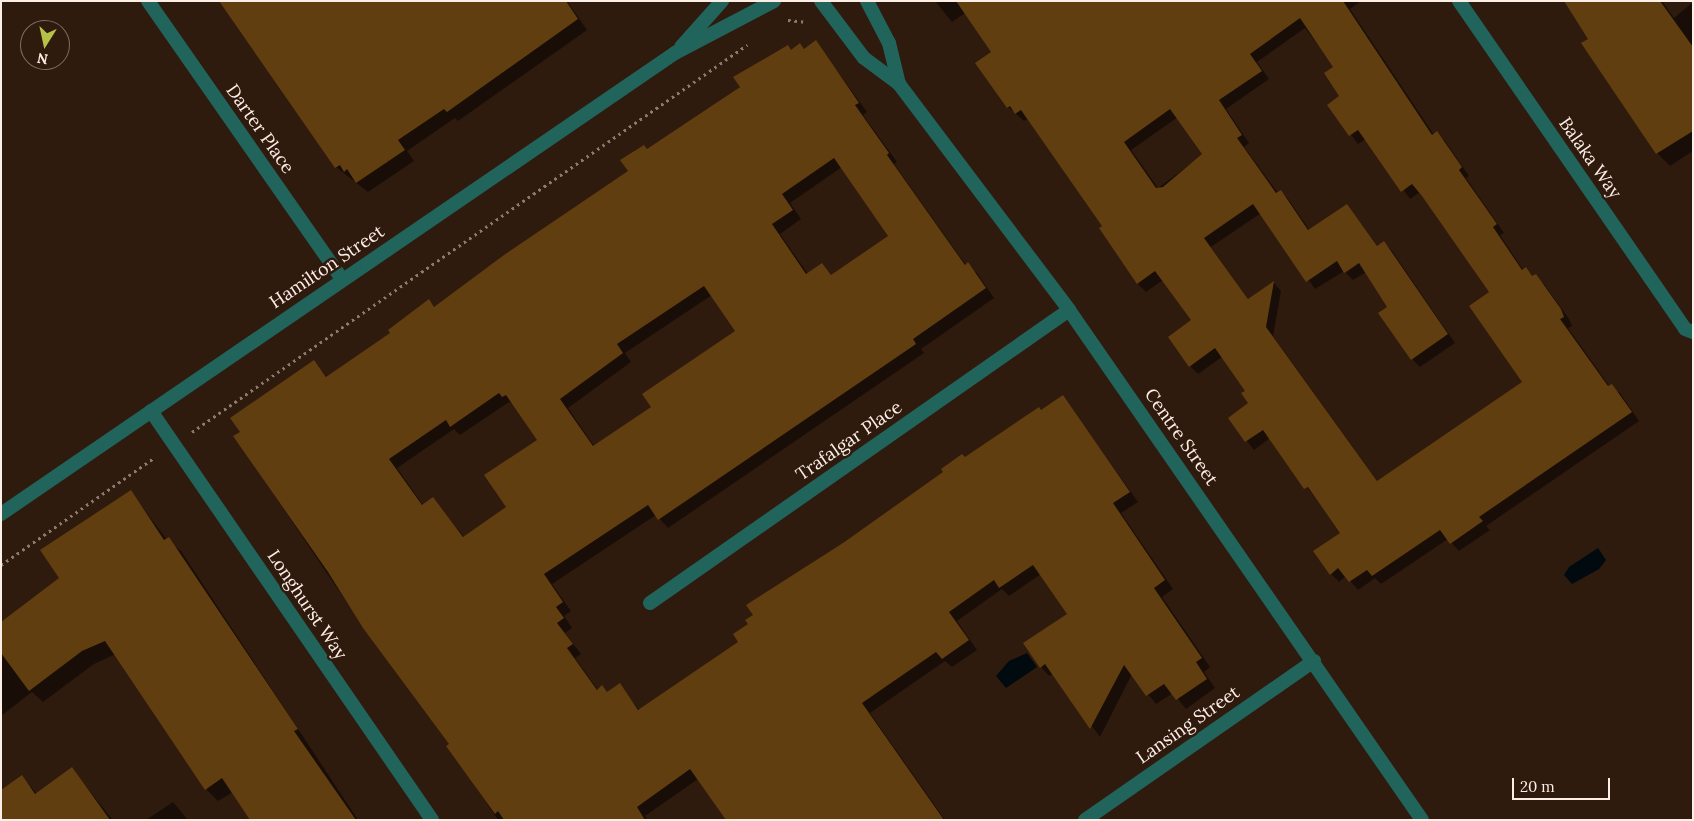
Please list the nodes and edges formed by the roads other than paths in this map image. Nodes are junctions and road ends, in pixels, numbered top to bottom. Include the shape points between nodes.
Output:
1 (148, 1) edge
2 (722, 1) edge
3 (774, 1) edge
4 (821, 1) edge
5 (867, 1) edge
6 (1459, 1) edge
7 (675, 53) junction
8 (899, 84) junction
9 (342, 279) junction
10 (1070, 310) junction
11 (1693, 332) edge
12 (151, 411) junction
13 (1, 514) edge
14 (650, 603) dead end
15 (1314, 660) junction
16 (432, 820) edge
17 (1085, 820) edge
18 (1422, 820) edge

1 - 9 street, Darter Place
2 - 7 street, Hamilton Street
3 - 7 street, Hamilton Street
4 - 8 street, Centre Street via 834,14 864,58
5 - 8 street, Centre Street via 888,43
6 - 11 street, Balaka Way via 1680,320
7 - 9 street, Hamilton Street
8 - 10 street, Centre Street
9 - 12 street, Hamilton Street
10 - 14 street, Trafalgar Place
10 - 15 street, Centre Street
12 - 13 street, Hamilton Street
12 - 16 street, Longhurst Way
15 - 17 street, Lansing Street
15 - 18 street, Centre Street

